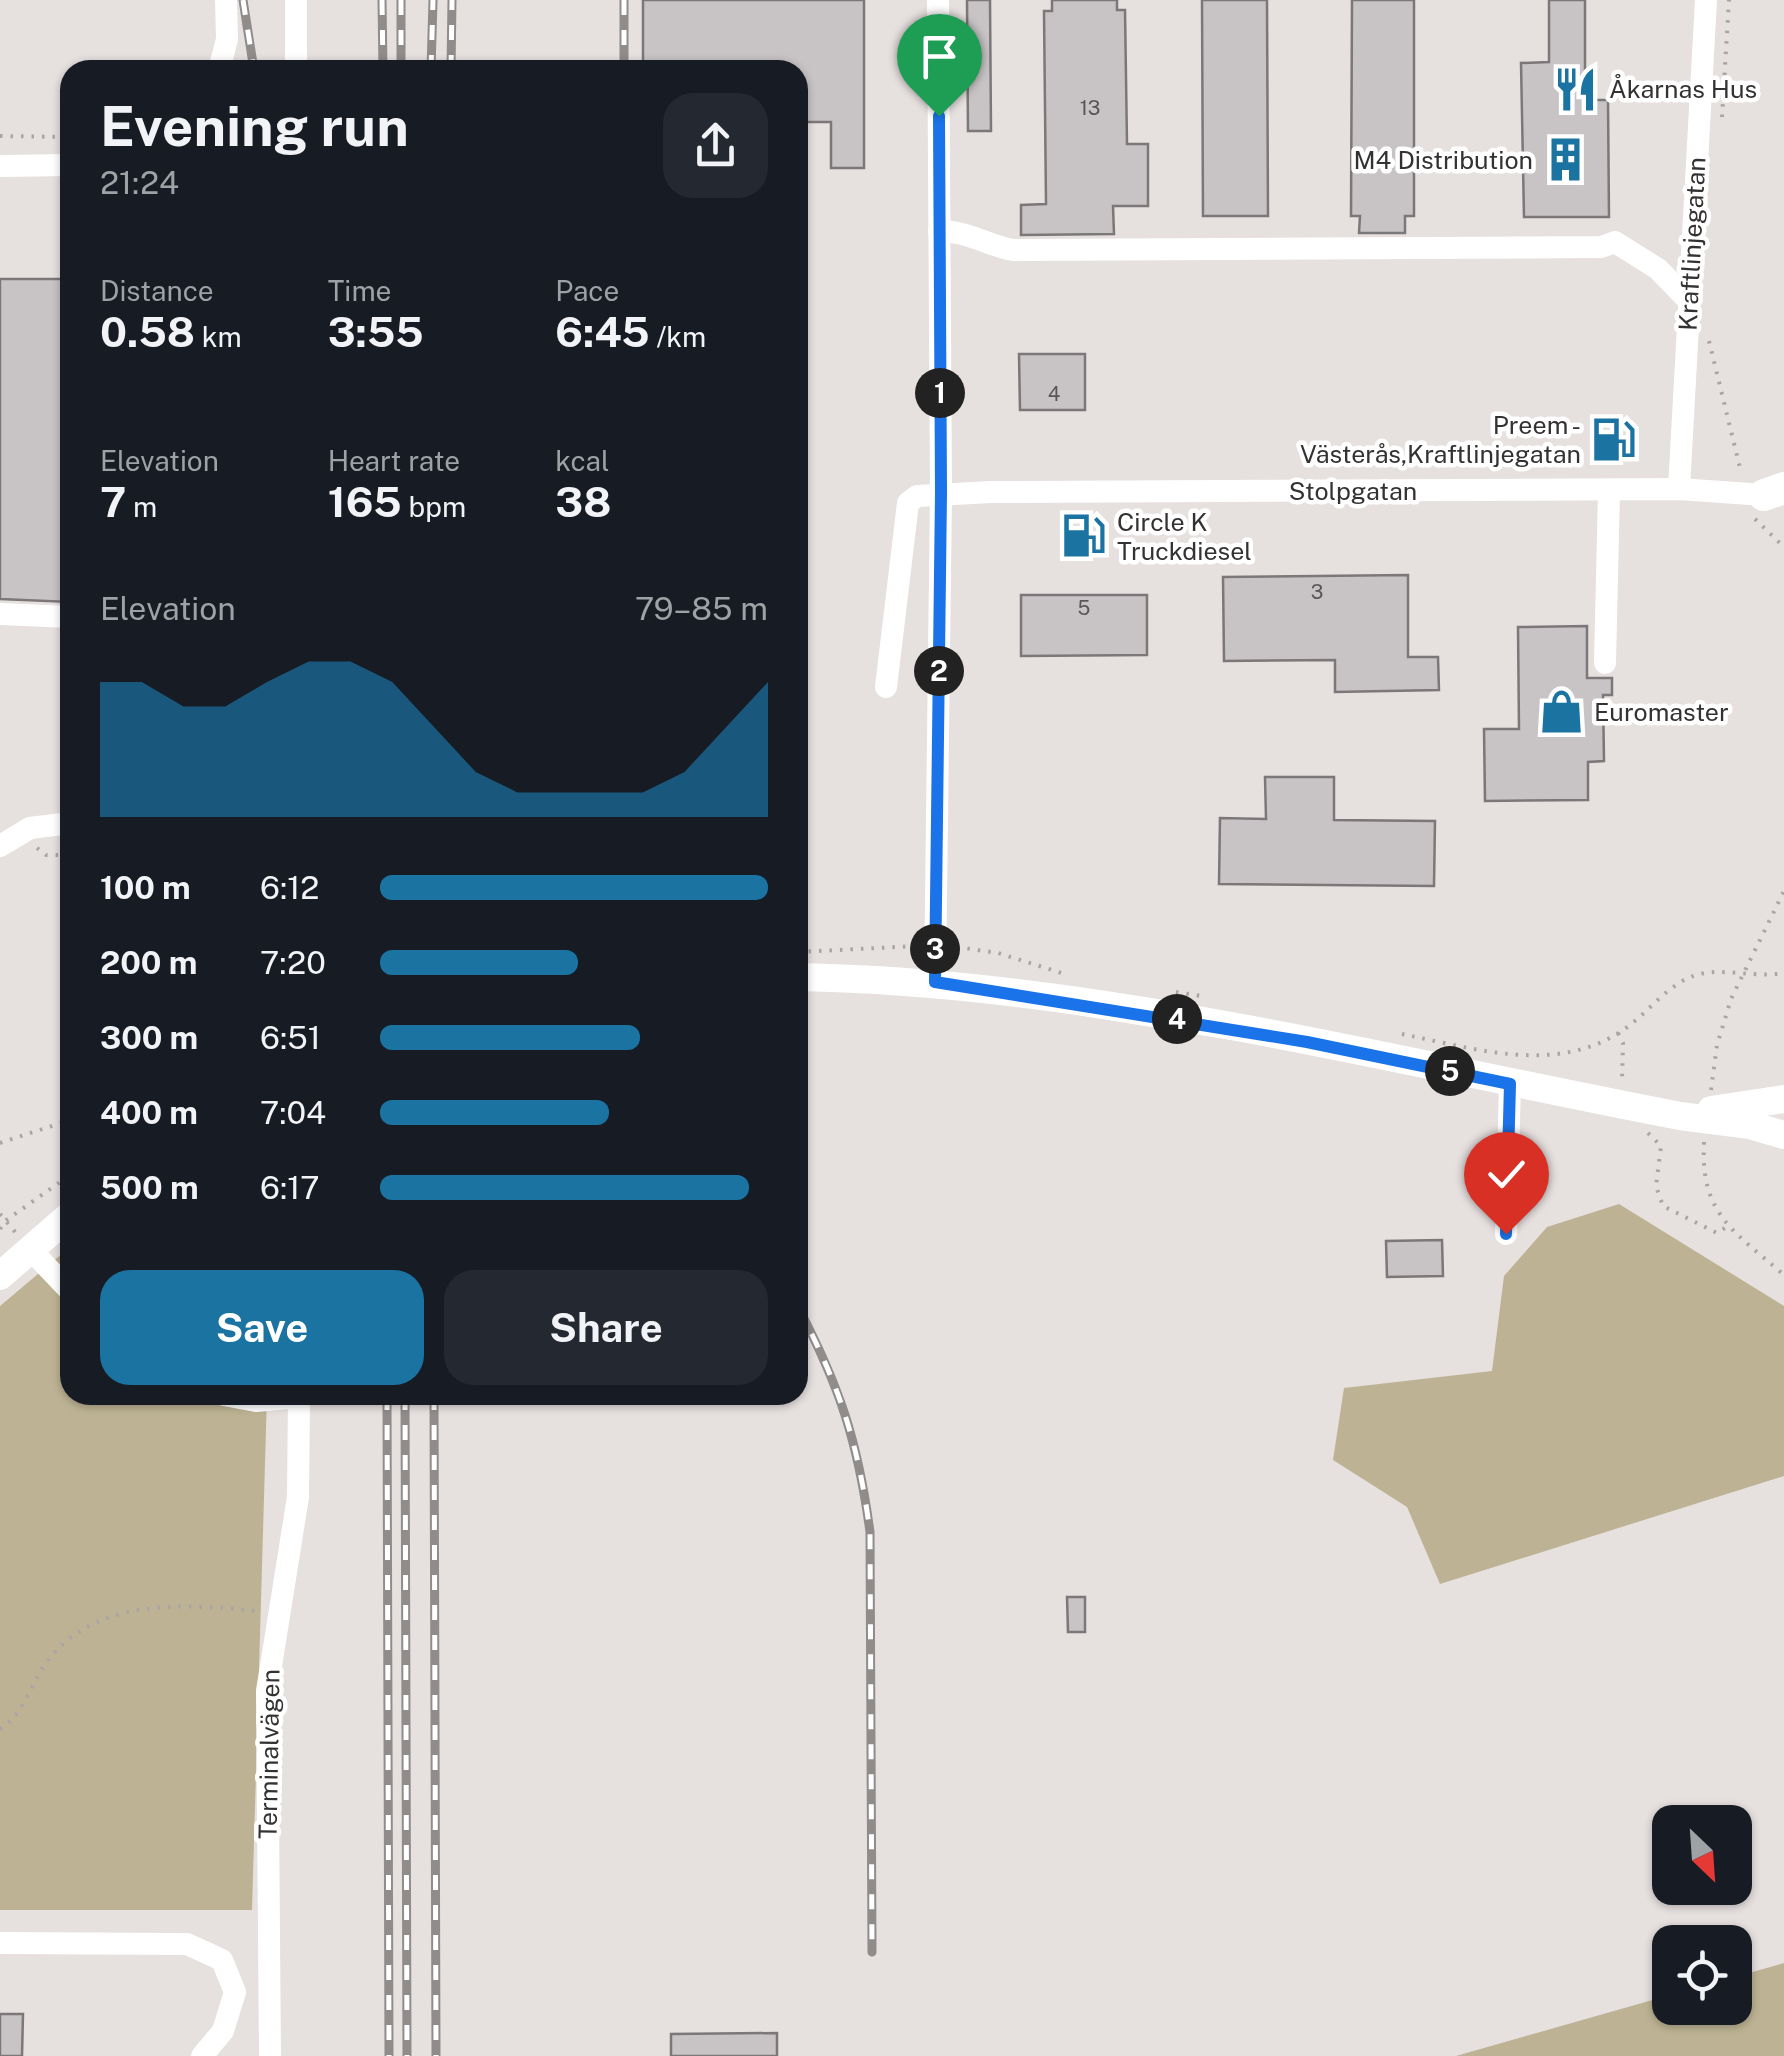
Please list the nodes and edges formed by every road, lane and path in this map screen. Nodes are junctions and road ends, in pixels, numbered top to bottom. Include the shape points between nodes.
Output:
1 (226, 0) edge
2 (296, 0) edge
3 (938, 0) edge
4 (1706, 0) edge
5 (1729, 0) edge
6 (222, 60) edge
7 (296, 60) edge
8 (1722, 120) dead end
9 (0, 136) edge
10 (60, 137) edge
11 (60, 165) edge
12 (0, 166) edge
13 (940, 231) junction
14 (1689, 301) junction
15 (1709, 339) dead end
16 (1679, 489) junction
17 (1609, 490) junction
18 (941, 493) junction
19 (1769, 494) edge
20 (1784, 547) edge
21 (0, 614) edge
22 (60, 617) edge
23 (1605, 663) dead end
24 (886, 686) dead end
25 (60, 824) edge
26 (0, 846) edge
27 (1784, 891) edge
28 (935, 946) junction
29 (808, 952) edge
30 (1784, 974) edge
31 (1742, 976) junction
32 (1082, 977) dead end
33 (808, 978) edge
34 (935, 982) junction
35 (1171, 991) dead end
36 (1208, 997) dead end
37 (1389, 1032) dead end
38 (1618, 1033) junction
39 (1622, 1080) dead end
40 (1510, 1084) junction
41 (1784, 1099) edge
42 (1710, 1100) dead end
43 (1680, 1116) junction
44 (60, 1123) edge
45 (1644, 1130) dead end
46 (1784, 1134) edge
47 (1704, 1135) dead end
48 (0, 1143) edge
49 (60, 1181) edge
50 (60, 1224) edge
51 (1729, 1225) junction
52 (0, 1229) edge
53 (1506, 1234) dead end
54 (31, 1250) junction
55 (1784, 1275) edge
56 (0, 1276) edge
57 (60, 1281) edge
58 (299, 1405) edge
59 (278, 1612) junction
60 (0, 1728) edge
61 (0, 1943) edge
62 (202, 2056) edge
63 (270, 2056) edge

1 - 6 street
2 - 7 street
3 - 13 street
4 - 14 street, Kraftlinjegatan
5 - 8 path
9 - 10 path
11 - 12 street
13 - 14 street via 962,231 1013,250 1615,242 1658,269
13 - 18 street
14 - 16 street, Kraftlinjegatan
15 - 19 path
16 - 17 street, Stolpgatan
16 - 19 street, Stolpgatan
17 - 18 street, Stolpgatan
17 - 23 street
18 - 24 street via 908,502
18 - 28 street
19 - 20 path via 1749,511
21 - 22 street
25 - 26 street via 30,828
27 - 31 path
28 - 29 path
28 - 32 path via 998,953
28 - 34 street
30 - 31 path
31 - 38 path via 1704,973 1681,981
31 - 42 path via 1723,1021
33 - 34 main road
34 - 40 main road via 1307,1042
35 - 36 path
37 - 38 path via 1538,1056 1584,1049
38 - 39 path
40 - 43 main road
40 - 53 street
41 - 43 main road
43 - 46 main road
44 - 48 path
45 - 51 path via 1661,1146 1656,1186 1663,1206 1717,1233
47 - 51 path via 1708,1196
49 - 52 path
50 - 54 main road
51 - 55 path
54 - 56 main road
54 - 57 street
58 - 59 street, Terminalvägen via 298,1497
59 - 60 path via 190,1604 113,1614 73,1633 45,1664 11,1723
59 - 63 street, Terminalvägen via 267,1691
61 - 62 street via 187,1944 222,1960 234,1992 223,2030

